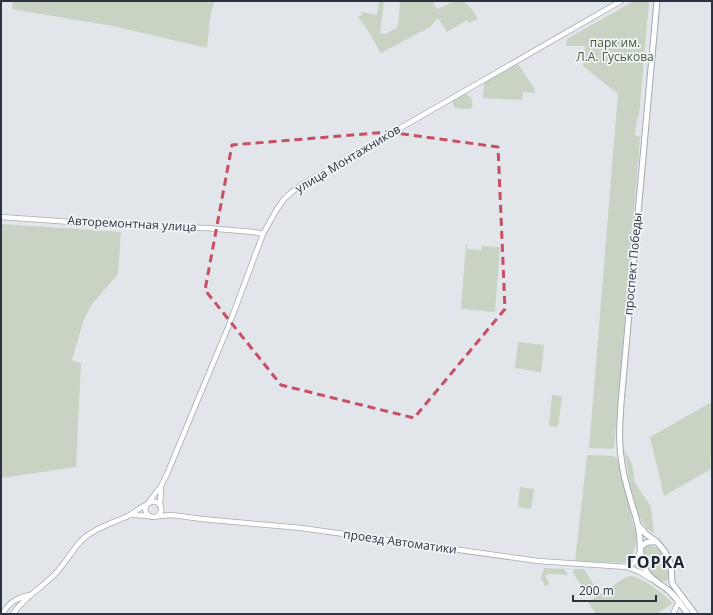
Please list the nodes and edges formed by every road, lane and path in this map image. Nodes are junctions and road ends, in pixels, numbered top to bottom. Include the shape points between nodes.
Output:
1 (621, 1) edge
2 (656, 1) edge
3 (1, 217) edge
4 (263, 234) junction
5 (161, 486) junction
6 (148, 503) junction
7 (160, 506) junction
8 (128, 515) junction
9 (172, 515) junction
10 (149, 516) junction
11 (158, 516) junction
12 (638, 525) junction
13 (657, 542) junction
14 (640, 550) junction
15 (627, 567) junction
16 (672, 577) junction
17 (653, 580) junction
18 (659, 584) junction
19 (30, 595) junction
20 (678, 603) junction
21 (8, 605) junction
22 (14, 612) edge
23 (2, 614) edge
24 (673, 614) edge
25 (688, 614) edge
26 (695, 614) edge

1 - 4 main road, улица Монтажников via 303,184 285,198
2 - 12 main road, проспект Победы via 619,430 622,466
3 - 4 main road, Авторемонтная улица via 206,228
4 - 5 main road, улица Монтажников via 229,326
5 - 6 main road, улица Монтажников
5 - 7 main road, улица Монтажников
6 - 7 main road via 156,502
6 - 8 main road, улица Монтажников
6 - 10 main road via 145,510
7 - 9 main road, проезд Автоматики
7 - 11 main road via 161,512
8 - 10 main road, улица Монтажников
8 - 19 main road, улица Монтажников via 84,538 54,575
9 - 11 main road, проезд Автоматики
9 - 15 main road, проезд Автоматики via 326,531 500,557
10 - 11 main road
12 - 13 main road, проспект Победы
12 - 14 main road, проспект Победы
13 - 14 main road via 648,542
13 - 16 main road via 669,561
14 - 15 main road via 634,562
14 - 17 main road via 646,572
15 - 17 main road
16 - 18 main road via 665,584
16 - 26 main road via 672,583
17 - 18 main road
18 - 20 main road via 669,591
19 - 21 main road, улица Монтажников
19 - 22 main road, улица Монтажников
20 - 24 main road
20 - 25 main road
21 - 22 main road via 15,608
21 - 23 main road

